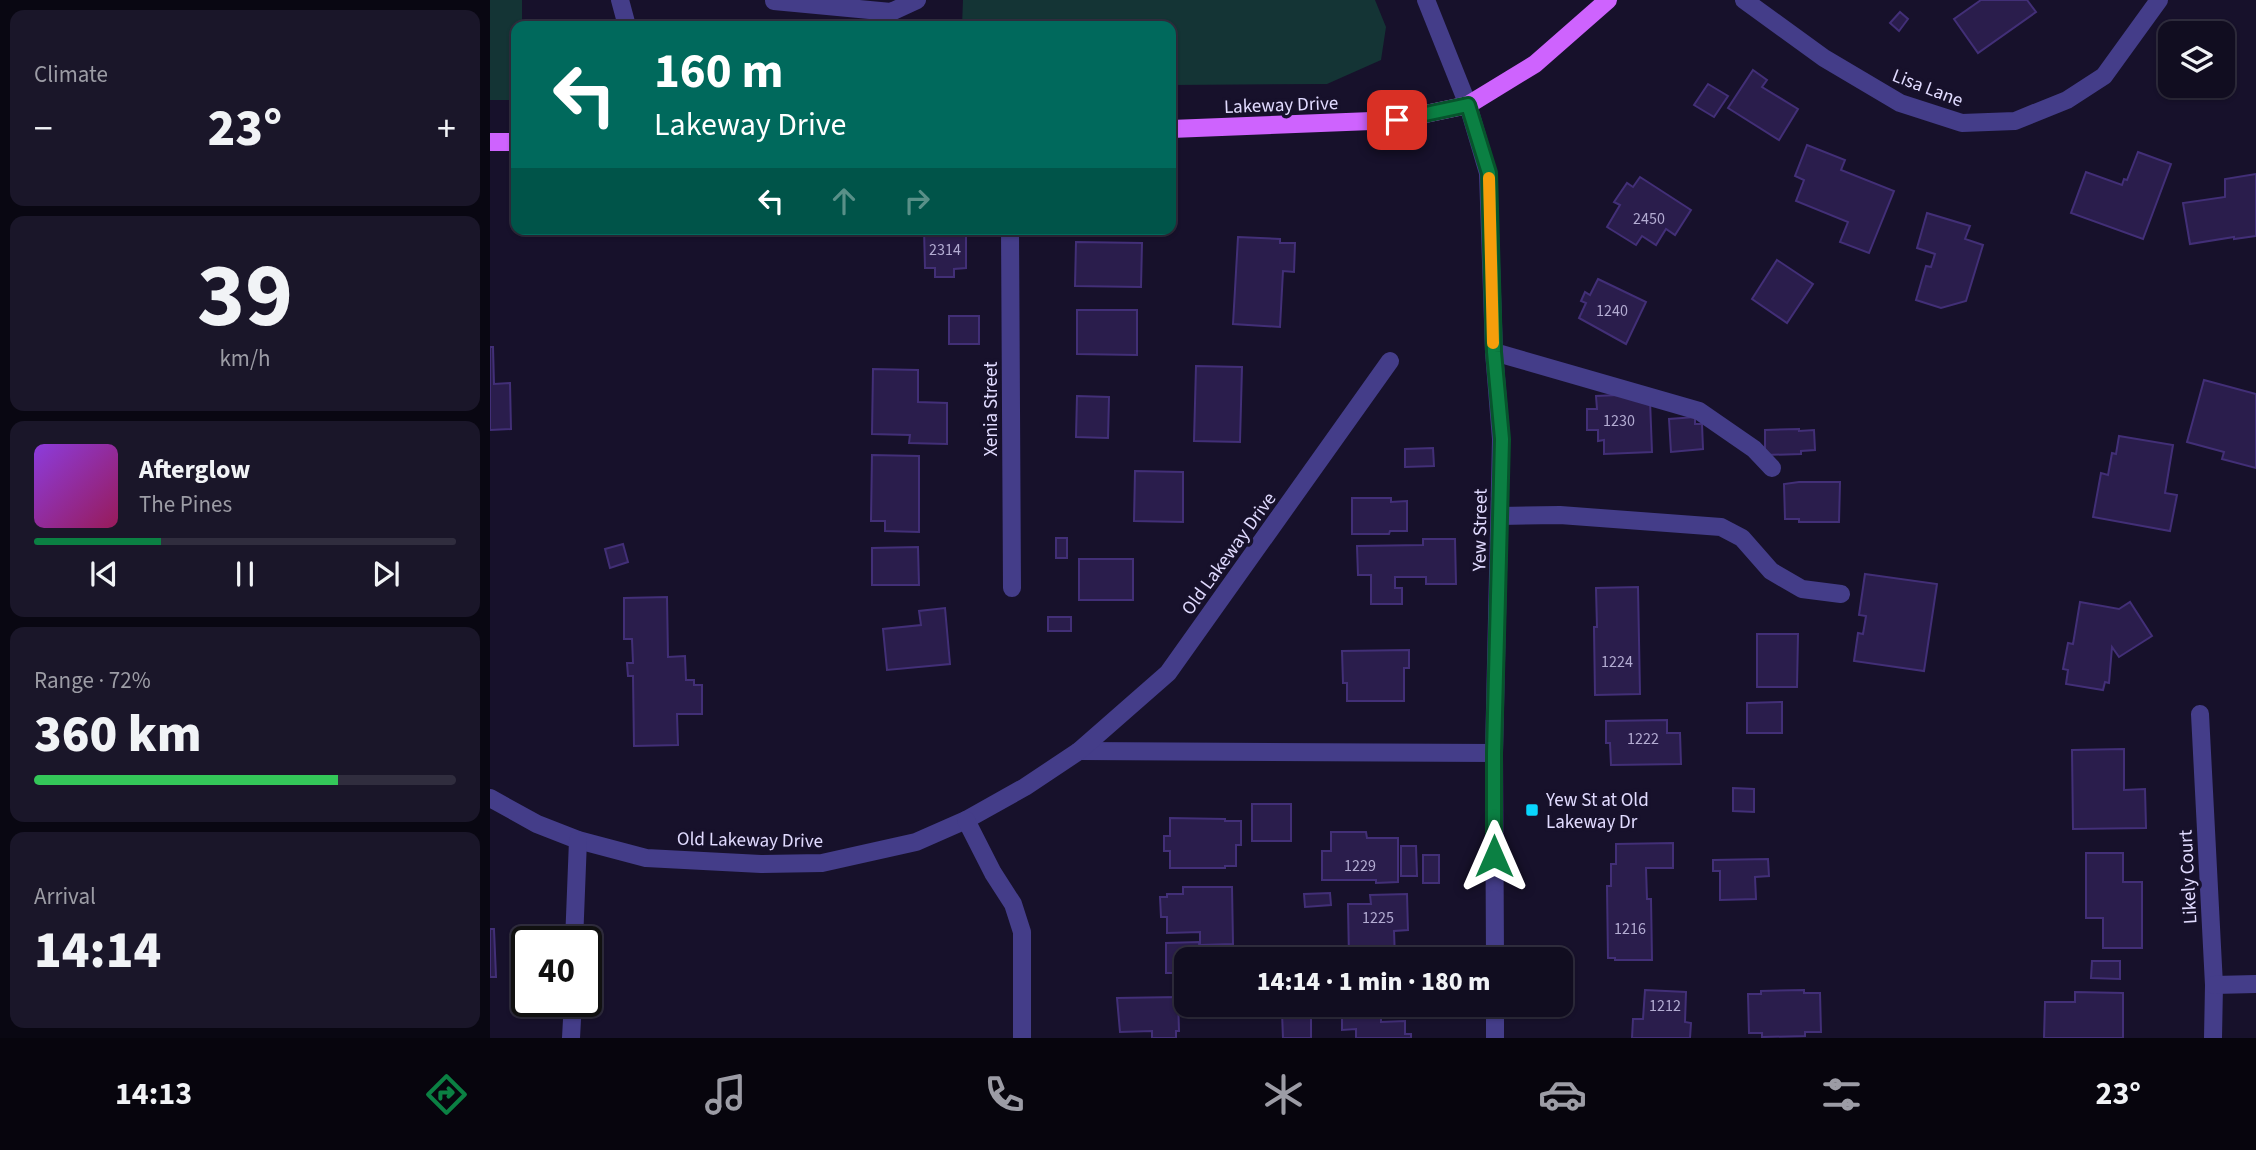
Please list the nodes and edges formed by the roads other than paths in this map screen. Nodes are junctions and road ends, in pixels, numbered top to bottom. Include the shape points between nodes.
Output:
1 (620, 0) edge
2 (918, 0) edge
3 (1426, 0) edge
4 (1608, 0) edge
5 (1744, 0) edge
6 (2159, 0) edge
7 (774, 1) edge
8 (626, 21) edge
9 (1468, 105) junction
10 (1176, 129) edge
11 (490, 142) edge
12 (511, 142) edge
13 (1010, 235) edge
14 (1494, 352) junction
15 (1390, 361) dead end
16 (1772, 468) dead end
17 (1500, 516) junction
18 (1012, 588) dead end
19 (1841, 594) dead end
20 (2200, 714) dead end
21 (1079, 751) junction
22 (1494, 753) junction
23 (490, 799) edge
24 (966, 820) junction
25 (578, 840) junction
26 (575, 926) edge
27 (1495, 947) edge
28 (2256, 984) edge
29 (2214, 985) junction
30 (572, 1017) edge
31 (1495, 1017) edge
32 (571, 1038) edge
33 (1022, 1038) edge
34 (1495, 1038) edge
35 (2213, 1038) edge

1 - 8 street
2 - 7 street via 891,12
3 - 9 street, Yew Street
4 - 9 main road, Lakeway Drive via 1535,64
5 - 6 street, Lisa Lane via 1824,58 1900,103 1962,123 2015,121 2076,94 2104,76
9 - 10 main road, Lakeway Drive via 1397,120
9 - 14 street, Yew Street via 1489,173
11 - 12 main road
13 - 18 street, Xenia Street
14 - 16 street via 1699,411 1754,449
14 - 17 street, Yew Street via 1502,439
15 - 21 street, Old Lakeway Drive via 1168,673
17 - 19 street via 1721,527 1742,538 1771,571 1802,589
17 - 22 street, Yew Street
20 - 29 street, Likely Court
21 - 22 street
21 - 24 street, Old Lakeway Drive
22 - 27 street, Yew Street
23 - 25 street, Old Lakeway Drive
24 - 25 street, Old Lakeway Drive via 916,842 822,863 646,858
24 - 33 street via 1013,904 1022,932
25 - 26 street
28 - 29 street
29 - 35 street, Likely Court
30 - 32 street
31 - 34 street

